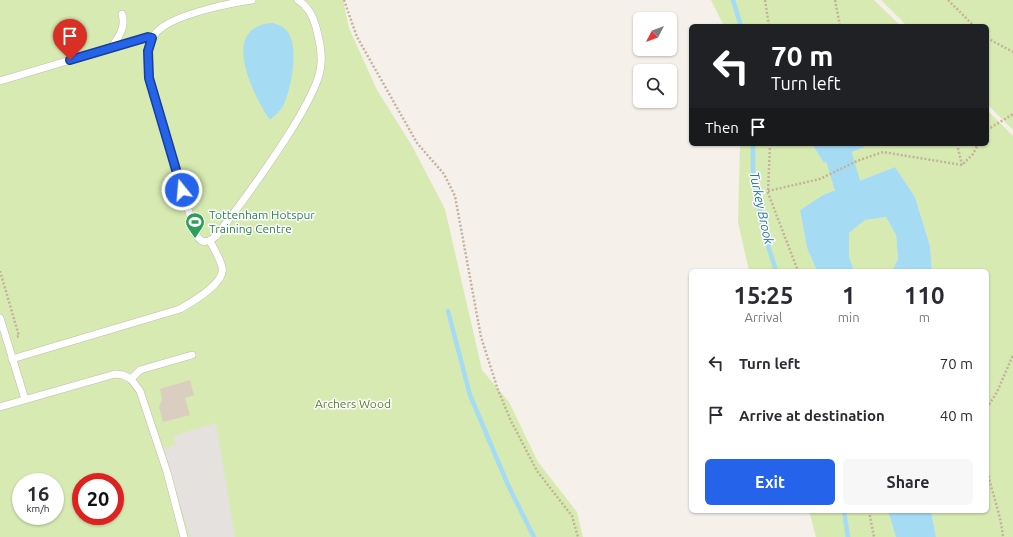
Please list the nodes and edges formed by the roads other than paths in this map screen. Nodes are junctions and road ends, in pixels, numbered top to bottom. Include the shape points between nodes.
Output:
1 (252, 0) edge
2 (298, 0) edge
3 (122, 14) dead end
4 (152, 38) junction
5 (111, 48) junction
6 (0, 81) edge
7 (210, 241) junction
8 (0, 318) edge
9 (192, 355) dead end
10 (12, 359) junction
11 (131, 379) junction
12 (25, 399) junction
13 (0, 407) edge
14 (184, 537) edge

1 - 4 lane via 224,5 172,22 159,29
2 - 7 lane via 307,7 318,34 320,74 304,108 266,169 226,224
3 - 5 lane via 123,27
4 - 5 lane
4 - 7 lane via 148,51 149,78 195,232 200,241
5 - 6 lane
7 - 10 lane via 222,267 222,274 213,286 188,305
8 - 10 lane
9 - 11 lane via 140,370
10 - 12 lane
11 - 12 lane via 115,374
11 - 14 lane via 140,392 167,472
12 - 13 lane

